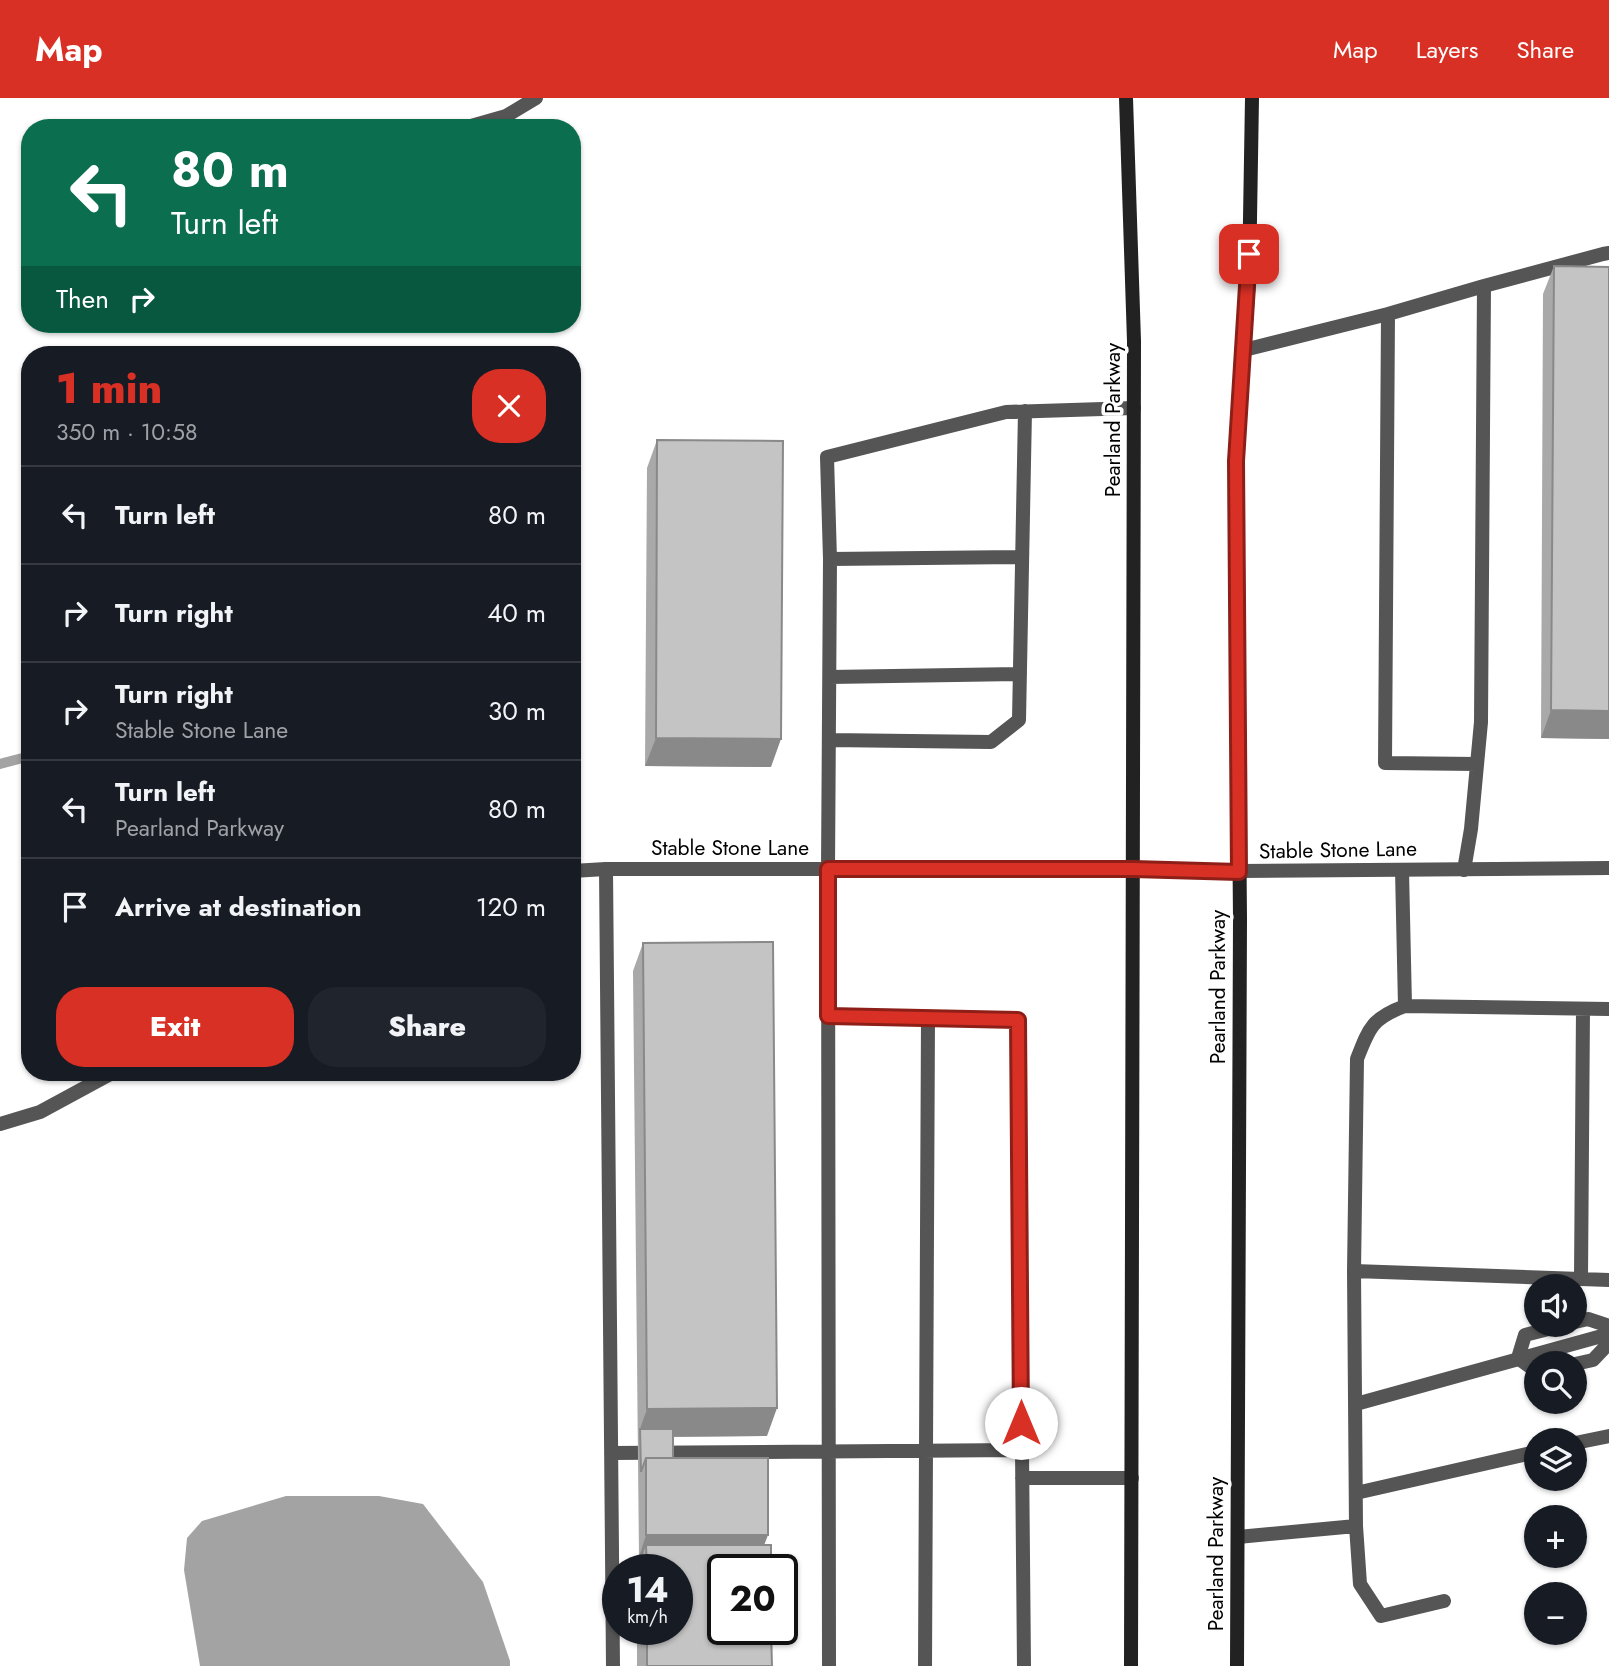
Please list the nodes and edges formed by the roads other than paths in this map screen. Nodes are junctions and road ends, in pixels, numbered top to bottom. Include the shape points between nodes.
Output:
1 (536, 98) edge
2 (1126, 98) edge
3 (1252, 98) edge
4 (496, 119) edge
5 (1609, 253) edge
6 (1484, 286) junction
7 (1388, 314) junction
8 (1244, 350) junction
9 (1134, 408) junction
10 (1025, 411) junction
11 (1022, 557) junction
12 (830, 559) junction
13 (1020, 674) junction
14 (830, 677) junction
15 (829, 740) junction
16 (1478, 764) junction
17 (1609, 868) edge
18 (606, 869) junction
19 (828, 869) junction
20 (1133, 869) junction
21 (581, 870) edge
22 (1402, 870) junction
23 (1464, 870) junction
24 (1239, 872) junction
25 (1405, 1006) junction
26 (1583, 1009) junction
27 (1609, 1009) edge
28 (828, 1016) junction
29 (928, 1018) junction
30 (97, 1081) edge
31 (0, 1124) edge
32 (1354, 1271) junction
33 (1581, 1274) edge
34 (1524, 1277) edge
35 (1587, 1279) edge
36 (1609, 1280) edge
37 (1587, 1319) edge
38 (1609, 1326) edge
39 (1609, 1334) edge
40 (1524, 1337) edge
41 (1609, 1343) edge
42 (1518, 1359) junction
43 (1587, 1361) edge
44 (1524, 1363) edge
45 (1356, 1404) junction
46 (1609, 1436) edge
47 (1587, 1441) edge
48 (1022, 1450) junction
49 (829, 1451) junction
50 (926, 1451) junction
51 (611, 1453) junction
52 (1524, 1455) edge
53 (1022, 1478) junction
54 (1132, 1478) junction
55 (1356, 1493) junction
56 (1356, 1526) junction
57 (1238, 1537) junction
58 (1444, 1601) dead end
59 (613, 1666) edge
60 (829, 1666) edge
61 (925, 1666) edge
62 (1024, 1666) edge
63 (1131, 1666) edge
64 (1237, 1666) edge

1 - 4 street
2 - 9 main road, Pearland Parkway
3 - 8 main road, Pearland Parkway
5 - 6 street
6 - 7 street
6 - 16 street
7 - 8 street
7 - 16 street via 1385,763
8 - 24 main road, Pearland Parkway via 1236,461
9 - 10 street
9 - 20 main road, Pearland Parkway
10 - 11 street
10 - 12 street via 827,457
11 - 12 street
11 - 13 street
12 - 14 street
13 - 14 street
13 - 15 street via 1019,720 991,742
14 - 15 street
15 - 19 street
16 - 23 street
17 - 23 street, Stable Stone Lane
18 - 19 street, Stable Stone Lane
18 - 21 street, Stable Stone Lane
18 - 51 street
19 - 20 street, Stable Stone Lane
19 - 28 street
20 - 24 street, Stable Stone Lane
20 - 54 main road, Pearland Parkway
22 - 23 street, Stable Stone Lane
22 - 24 street, Stable Stone Lane
22 - 25 street
24 - 57 main road, Pearland Parkway
25 - 26 street
25 - 32 street via 1386,1013 1368,1029 1357,1059
26 - 27 street
26 - 33 street
28 - 29 street
28 - 49 street
29 - 48 street via 1018,1020
29 - 50 street
30 - 31 street via 40,1112
32 - 34 street
32 - 45 street
35 - 36 street
37 - 38 street
39 - 42 street
40 - 42 street
41 - 43 street
42 - 44 street
42 - 45 street
45 - 55 street
46 - 47 street
48 - 50 street
48 - 53 street
49 - 50 street
49 - 51 street
49 - 60 street
50 - 61 street
51 - 59 street
52 - 55 street
53 - 54 street
53 - 62 street
54 - 63 main road, Pearland Parkway
55 - 56 street
56 - 57 street
56 - 58 street via 1360,1584 1381,1616
57 - 64 main road, Pearland Parkway

